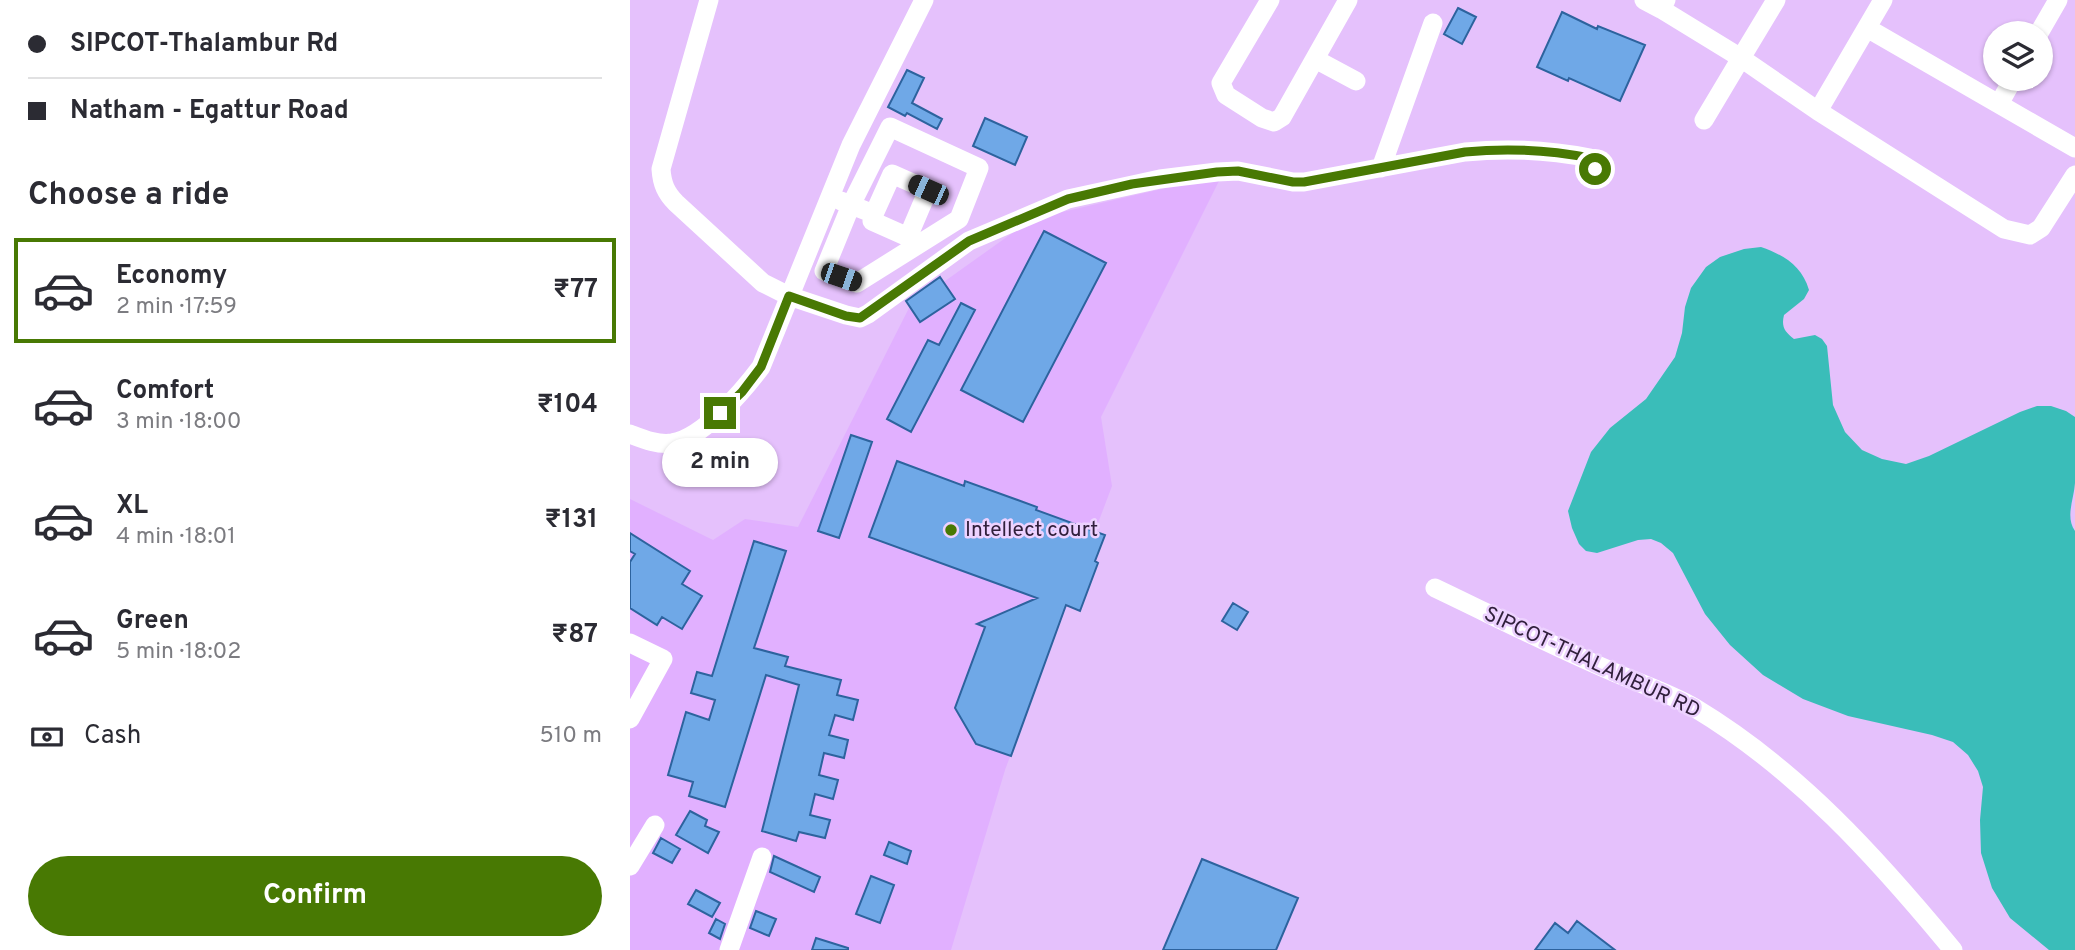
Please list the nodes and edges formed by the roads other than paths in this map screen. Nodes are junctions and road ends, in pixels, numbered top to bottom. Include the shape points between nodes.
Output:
1 (709, 0) edge
2 (924, 0) edge
3 (1270, 0) edge
4 (1348, 0) edge
5 (1776, 0) edge
6 (1883, 0) edge
7 (1657, 3) edge
8 (2050, 3) edge
9 (2043, 21) edge
10 (1433, 23) dead end
11 (1867, 28) junction
12 (1741, 58) junction
13 (1315, 59) junction
14 (1356, 81) dead end
15 (2007, 91) edge
16 (1999, 104) junction
17 (1818, 111) junction
18 (1704, 120) dead end
19 (2075, 148) edge
20 (1381, 168) junction
21 (1595, 169) dead end
22 (2074, 180) edge
23 (830, 196) junction
24 (851, 205) junction
25 (874, 214) dead end
26 (789, 296) junction
27 (630, 434) edge
28 (1435, 589) dead end
29 (630, 643) edge
30 (630, 719) edge
31 (655, 825) dead end
32 (762, 857) dead end
33 (630, 866) edge
34 (729, 950) edge
35 (1953, 950) edge

1 - 26 street via 661,169 662,182 668,195 723,248 763,283
2 - 23 street
3 - 13 street via 1221,83 1226,95 1274,122 1282,117
4 - 13 street
5 - 12 street
6 - 11 street
7 - 12 street
8 - 9 street
10 - 20 street
11 - 16 street
11 - 17 street
12 - 17 street
12 - 18 street
13 - 14 street
15 - 16 street
16 - 19 street
17 - 22 street via 2004,229 2030,235 2041,228
20 - 21 street via 1490,150 1590,158
20 - 26 street via 1304,182 1238,171 1132,184 1068,199 969,241 860,318
23 - 24 street
23 - 26 street
24 - 24 street via 824,271 857,283 959,219 979,168 890,127
24 - 25 street
26 - 27 street via 761,367 720,413 691,436 673,443 654,443
28 - 35 street, SIPCOT-THALAMBUR RD via 1665,692 1760,753 1815,798 1871,854
29 - 30 street via 663,659
31 - 33 street
32 - 34 street

